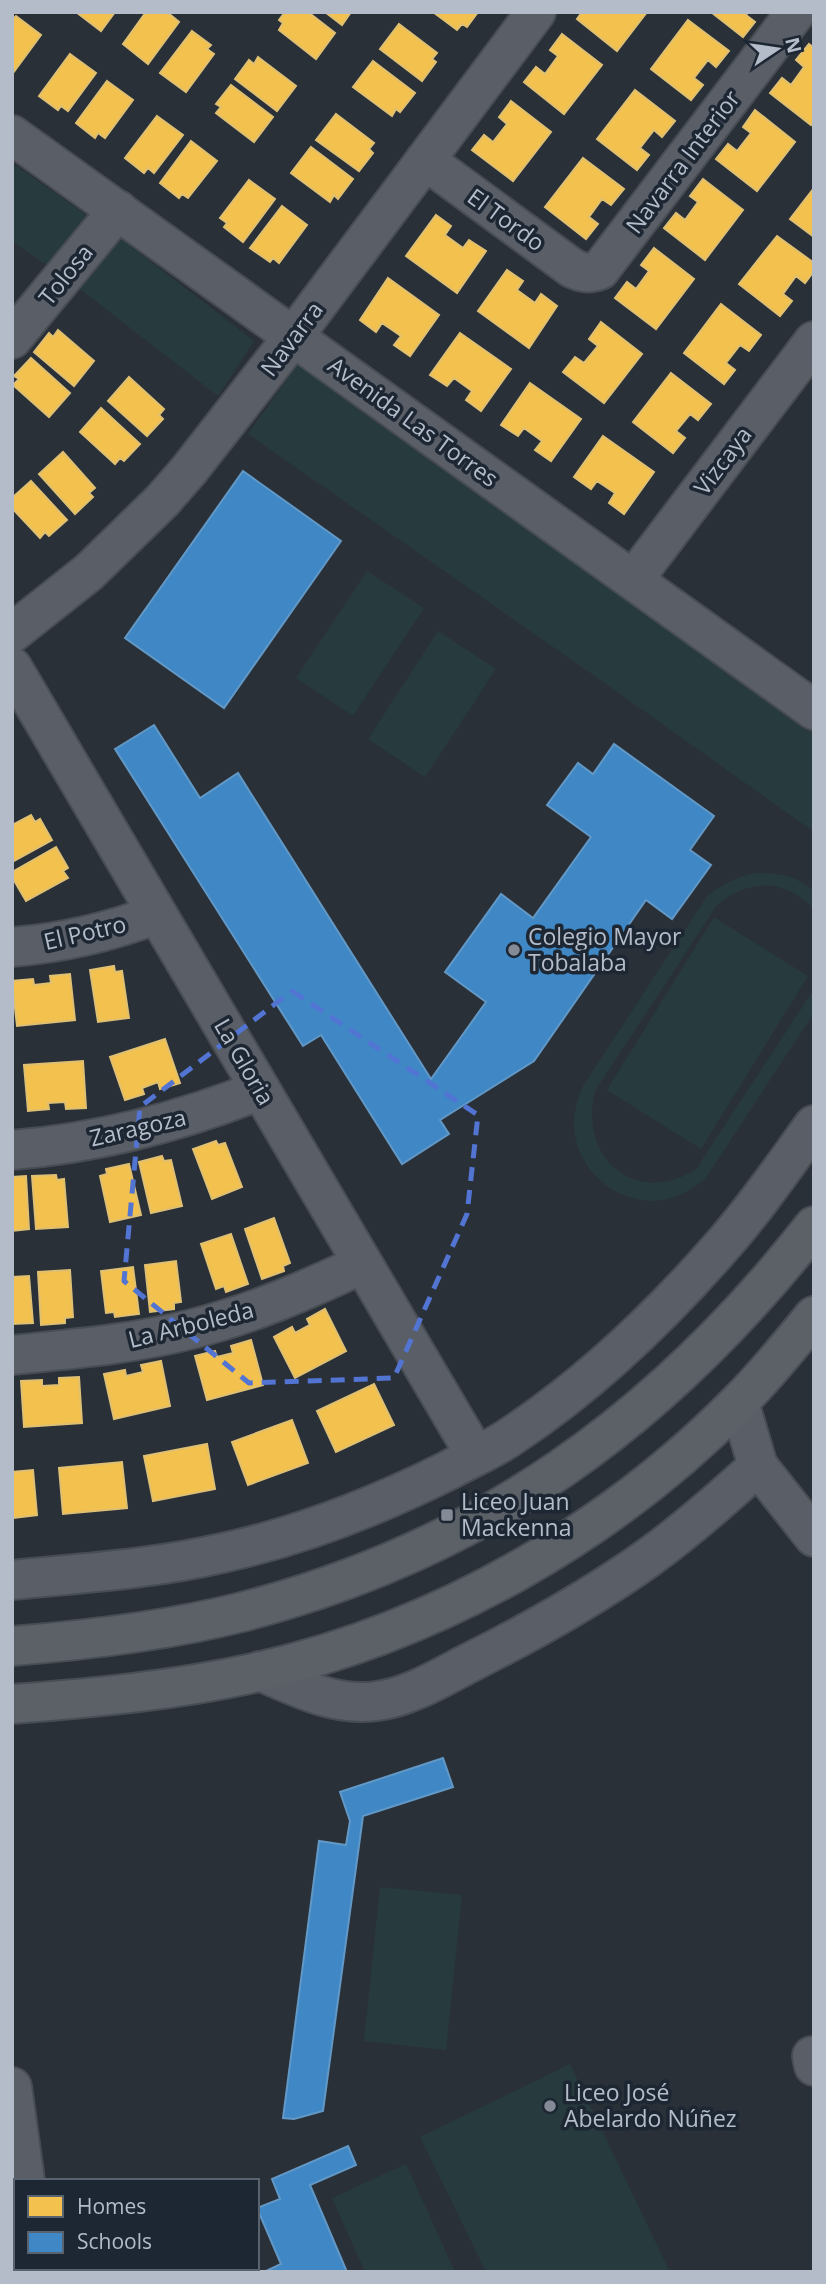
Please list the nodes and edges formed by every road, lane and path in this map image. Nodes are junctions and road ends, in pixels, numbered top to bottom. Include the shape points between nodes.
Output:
1 (536, 12) edge
2 (796, 12) edge
3 (12, 135) edge
4 (425, 160) junction
5 (118, 210) junction
6 (591, 273) joint
7 (293, 337) junction
8 (12, 339) edge
9 (814, 341) edge
10 (633, 580) junction
11 (12, 633) edge
12 (12, 667) edge
13 (814, 710) edge
14 (157, 914) junction
15 (12, 947) edge
16 (260, 1090) junction
17 (814, 1125) edge
18 (12, 1150) edge
19 (814, 1226) edge
20 (362, 1264) junction
21 (806, 1332) edge
22 (12, 1355) edge
23 (739, 1402) junction
24 (476, 1456) junction
25 (758, 1466) junction
26 (814, 1537) edge
27 (12, 1580) edge
28 (15, 1644) edge
29 (260, 1671) junction
30 (12, 1704) edge
31 (12, 2087) edge
32 (25, 2179) edge

1 - 4 street, Navarra
2 - 6 street, Navarra Interior via 607,263
3 - 5 street, Avenida Las Torres
4 - 6 street, El Tordo via 572,268
4 - 7 street, Navarra
5 - 7 street, Avenida Las Torres
5 - 8 street, Tolosa
7 - 10 street, Avenida Las Torres
7 - 11 street, Navarra via 162,502 89,572
9 - 10 street, Vizcaya
10 - 13 street, Avenida Las Torres
12 - 14 street, La Gloria
14 - 15 street, El Potro via 92,935
14 - 16 street, La Gloria
16 - 18 street, Zaragoza via 148,1128
16 - 20 street, La Gloria
17 - 24 street via 723,1245 664,1308 566,1396
19 - 28 main road via 734,1322 640,1410 539,1485 484,1518 368,1572 242,1612 113,1636
20 - 22 street, La Arboleda via 274,1303 194,1329 101,1346
20 - 24 street, La Gloria
21 - 23 main road
23 - 25 street
23 - 29 main road via 627,1499 494,1583 400,1627
24 - 27 street via 352,1514 275,1539 156,1565
25 - 26 street
25 - 29 street via 646,1559 500,1648 430,1683 376,1701 353,1702 317,1695
29 - 30 main road via 135,1694
31 - 32 street

